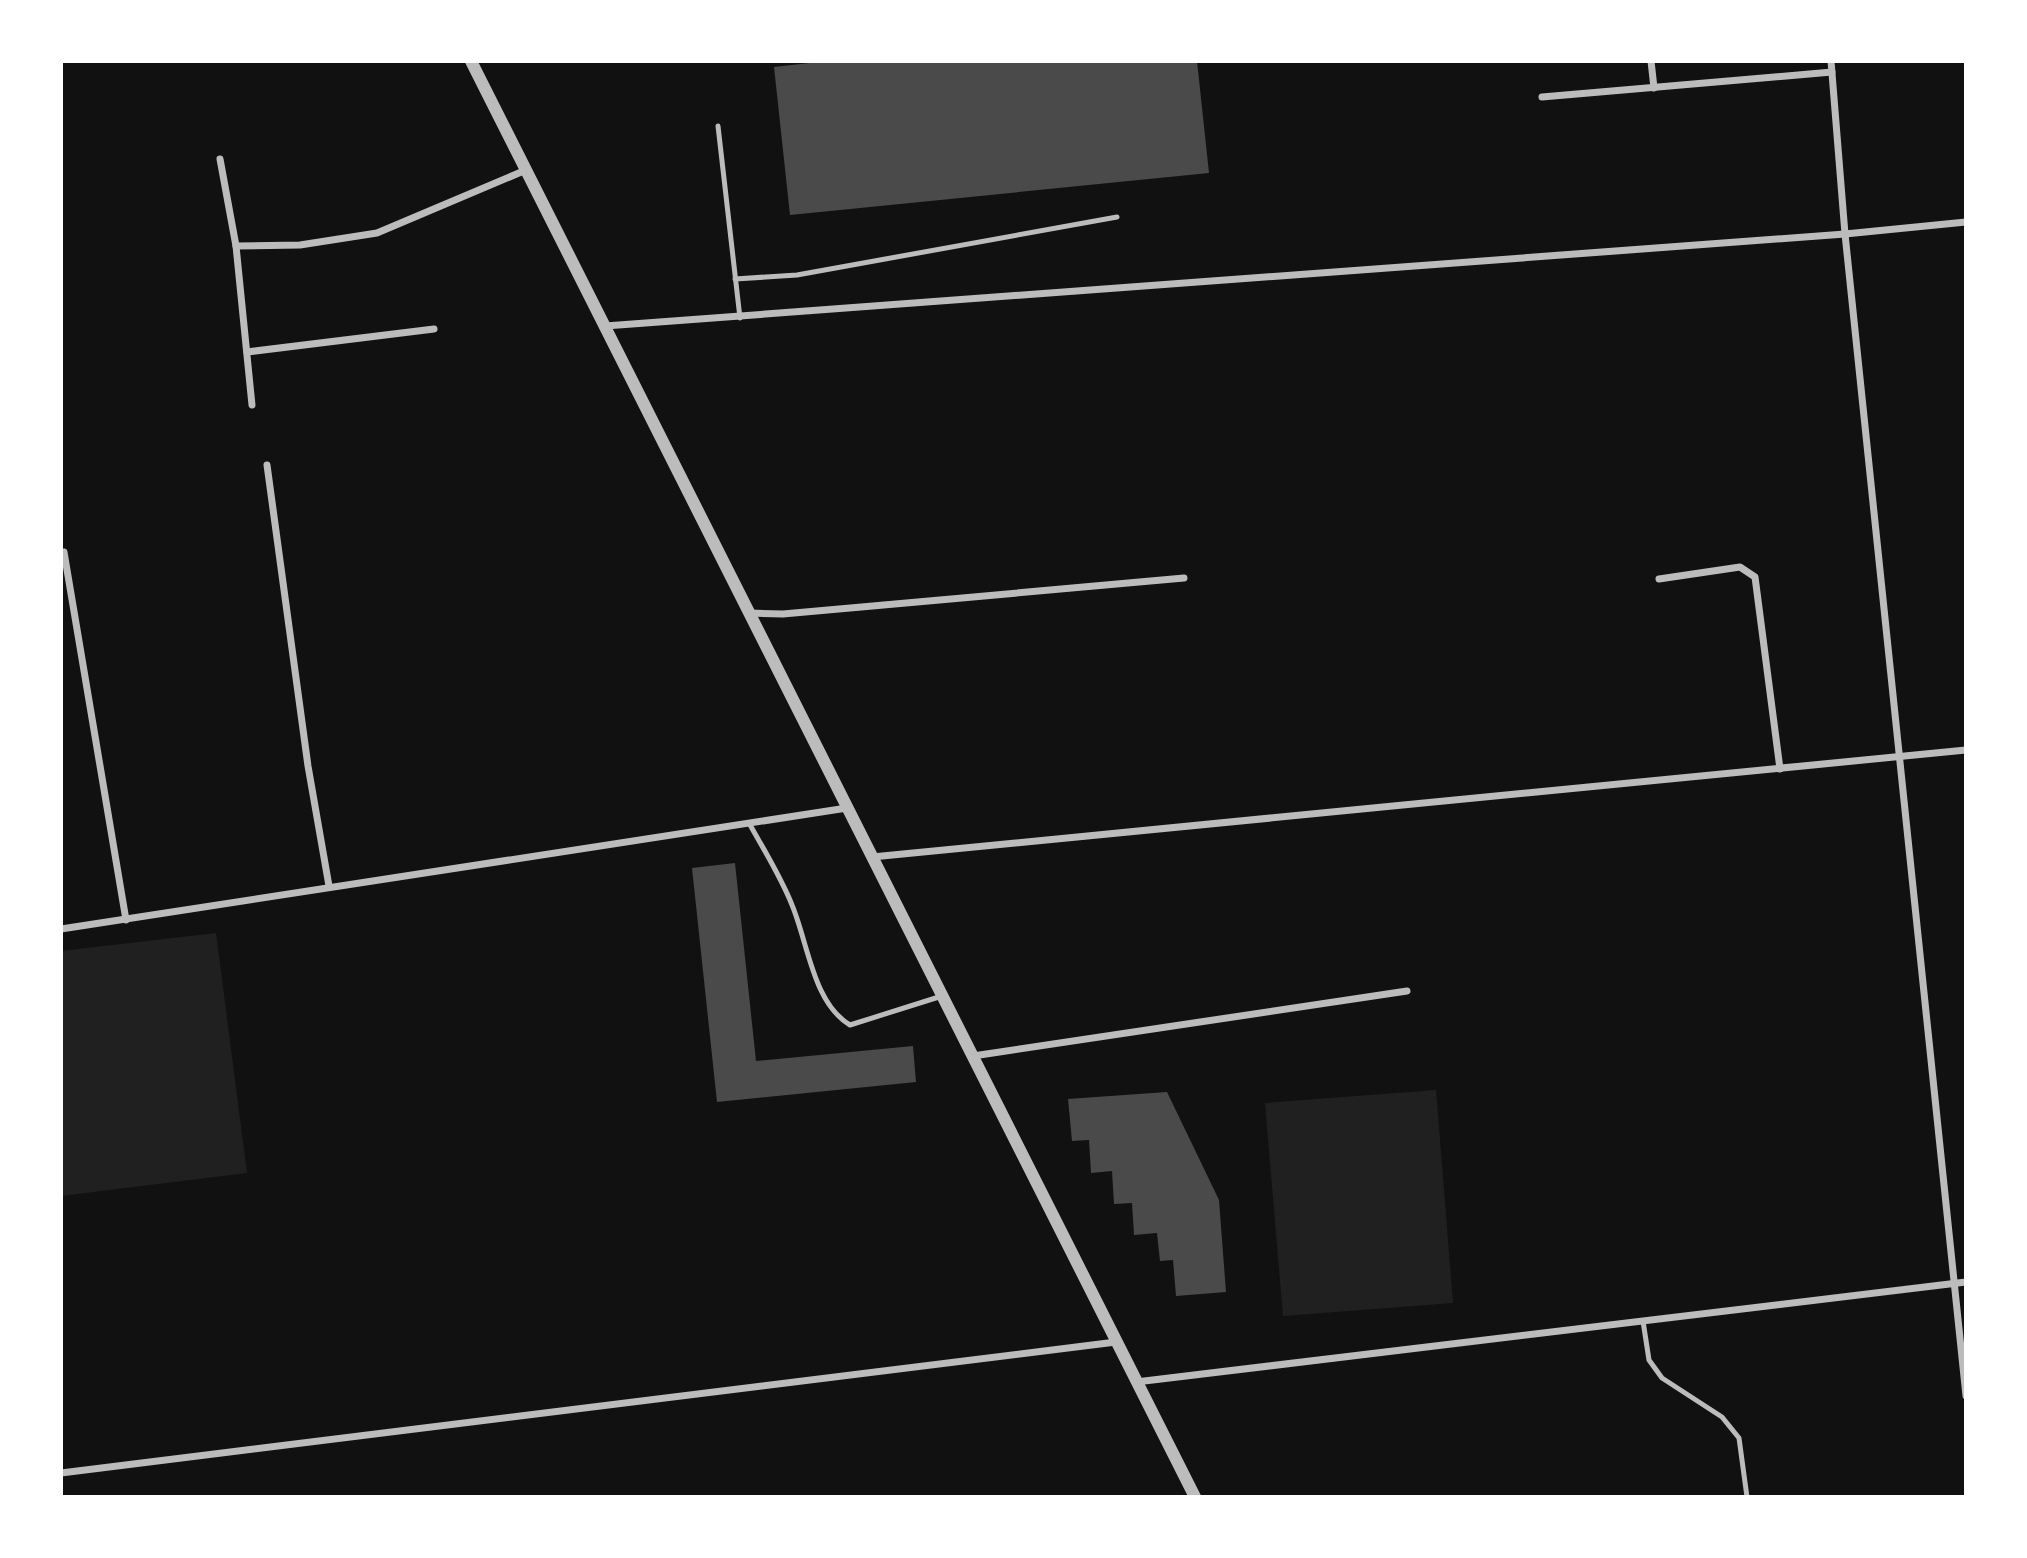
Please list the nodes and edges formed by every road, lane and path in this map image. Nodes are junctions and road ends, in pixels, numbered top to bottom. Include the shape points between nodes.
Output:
1 (471, 61) edge
2 (1651, 61) edge
3 (1831, 61) edge
4 (1832, 72) junction
5 (1654, 88) junction
6 (1542, 97) dead end
7 (718, 125) dead end
8 (220, 159) dead end
9 (526, 170) junction
10 (1117, 217) dead end
11 (1966, 222) edge
12 (1845, 234) junction
13 (236, 246) junction
14 (734, 279) junction
15 (740, 318) junction
16 (604, 326) junction
17 (434, 329) dead end
18 (247, 352) junction
19 (252, 405) dead end
20 (267, 465) dead end
21 (64, 552) dead end
22 (1184, 578) dead end
23 (1659, 579) dead end
24 (749, 612) junction
25 (1966, 750) edge
26 (1898, 757) junction
27 (1780, 769) junction
28 (847, 808) junction
29 (749, 823) junction
30 (872, 857) junction
31 (329, 886) junction
32 (126, 920) junction
33 (61, 929) edge
34 (1407, 991) dead end
35 (942, 996) junction
36 (972, 1056) junction
37 (1966, 1282) edge
38 (1954, 1283) junction
39 (1643, 1321) junction
40 (1116, 1342) junction
41 (1136, 1382) junction
42 (1966, 1396) edge
43 (61, 1473) edge
44 (1195, 1497) edge
45 (1747, 1497) edge

1 - 9 street
2 - 5 street
3 - 4 street
4 - 5 street
4 - 12 street
5 - 6 street
7 - 14 lane
8 - 13 street
9 - 13 street via 377,233 300,245
9 - 16 street
10 - 14 lane via 797,275
11 - 12 street
12 - 15 street
12 - 26 street
13 - 18 street
14 - 15 lane
15 - 16 street
16 - 24 street
17 - 18 street
18 - 19 street
20 - 31 street
21 - 32 street
22 - 24 street via 783,614
23 - 27 street via 1740,567 1755,577
24 - 28 street
25 - 26 street
26 - 27 street
26 - 38 street
27 - 30 street
28 - 29 street
28 - 30 street
29 - 31 street
29 - 35 lane via 792,903 835,1016 850,1025
30 - 35 street
31 - 32 street
32 - 33 street
34 - 36 street
35 - 36 street
36 - 40 street
37 - 38 street
38 - 39 street
38 - 42 street
39 - 41 street
39 - 45 lane via 1649,1360 1662,1378 1722,1417 1739,1438
40 - 41 street
40 - 43 street
41 - 44 street

